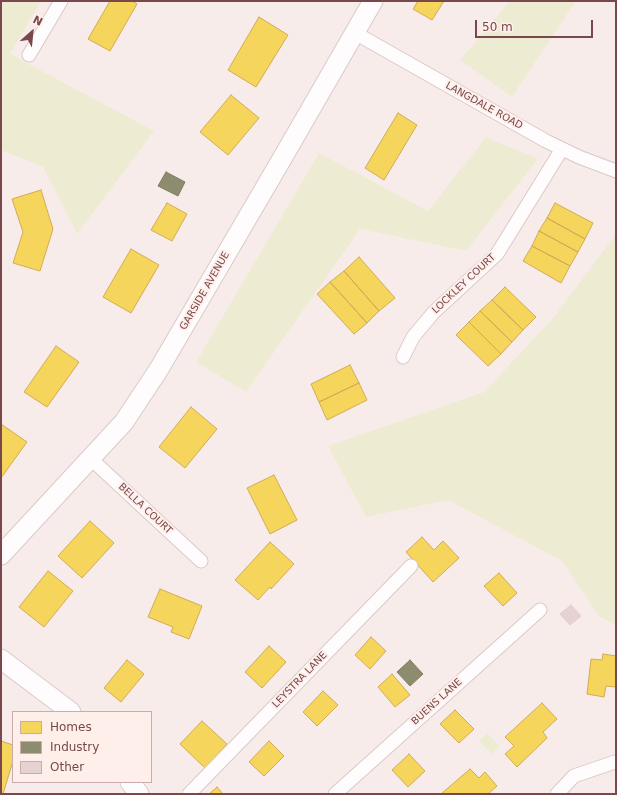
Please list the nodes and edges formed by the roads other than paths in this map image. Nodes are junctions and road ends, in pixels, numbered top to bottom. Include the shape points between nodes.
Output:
1 (61, 1) edge
2 (373, 1) edge
3 (355, 33) junction
4 (29, 56) dead end
5 (562, 149) junction
6 (616, 171) edge
7 (403, 357) dead end
8 (90, 458) junction
9 (1, 554) edge
10 (201, 561) dead end
11 (411, 566) dead end
12 (540, 610) dead end
13 (1, 659) edge
14 (70, 711) edge
15 (615, 762) edge
16 (131, 783) edge
17 (139, 794) edge
18 (189, 794) edge
19 (335, 794) edge
20 (557, 794) edge

1 - 4 street
2 - 3 street, GARSIDE AVENUE
3 - 5 street, LANGDALE ROAD
3 - 8 street, GARSIDE AVENUE via 159,369 124,422
5 - 6 street, LANGDALE ROAD
5 - 7 street, LOCKLEY COURT via 497,254 434,312 413,337
8 - 9 street, GARSIDE AVENUE
8 - 10 street, BELLA COURT
11 - 18 street, LEYSTRA LANE
12 - 19 street, BUENS LANE
13 - 14 street
15 - 20 street via 574,776
16 - 17 street

